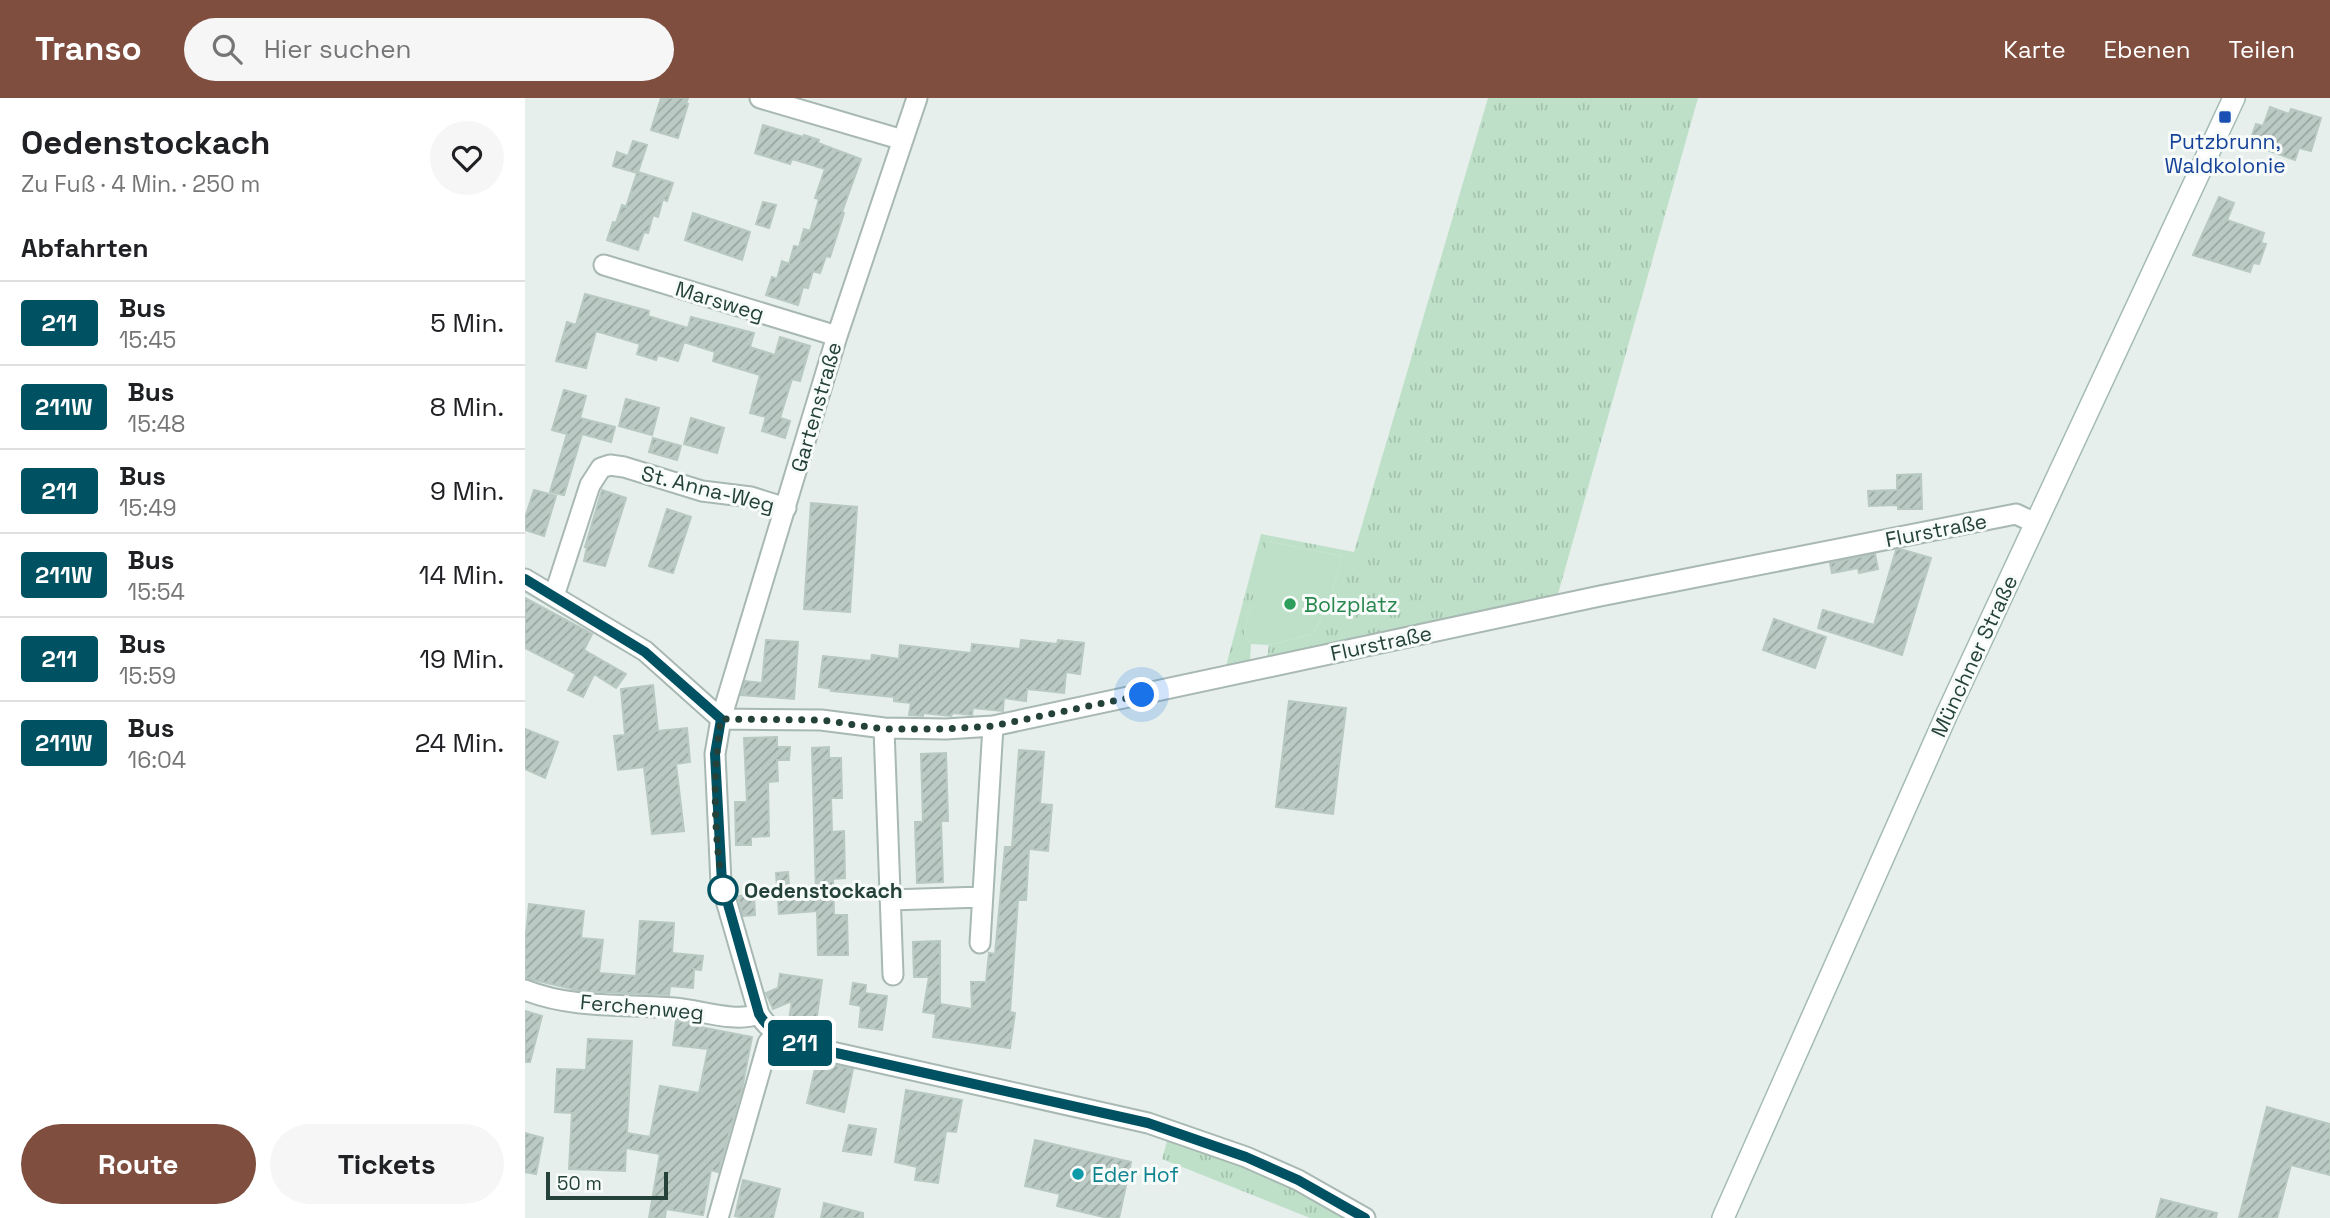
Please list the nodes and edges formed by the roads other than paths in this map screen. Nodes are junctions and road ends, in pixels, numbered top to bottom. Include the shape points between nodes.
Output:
1 (760, 98) edge
2 (917, 98) edge
3 (2234, 98) edge
4 (902, 140) junction
5 (604, 265) dead end
6 (837, 336) junction
7 (786, 508) junction
8 (2035, 523) junction
9 (525, 579) edge
10 (554, 596) junction
11 (721, 719) junction
12 (993, 726) junction
13 (884, 729) junction
14 (982, 897) junction
15 (890, 900) junction
16 (980, 943) dead end
17 (893, 975) dead end
18 (525, 990) edge
19 (759, 1014) junction
20 (776, 1032) junction
21 (718, 1218) edge
22 (1365, 1218) edge
23 (1723, 1218) edge

1 - 4 street
2 - 4 street, Gartenstraße
3 - 8 main road, Münchner Straße
4 - 6 street, Gartenstraße
5 - 6 street, Marsweg
6 - 7 street, Gartenstraße
7 - 10 street, St. Anna-Weg via 751,497 702,491 624,467 601,468 590,485
7 - 11 street, Gartenstraße
8 - 12 street, Flurstraße via 2017,514 1600,596
8 - 23 main road, Münchner Straße
9 - 10 street
10 - 11 street via 645,652
11 - 13 street, Flurstraße via 821,720
11 - 19 street, Gartenstraße via 715,754 722,883
12 - 13 street, Flurstraße
12 - 14 street
13 - 15 street
14 - 15 street
14 - 16 street
15 - 17 street
18 - 19 street, Ferchenweg via 609,1007 672,1008 747,1018
19 - 20 street
20 - 21 street via 768,1043
20 - 22 street via 814,1048 1148,1123 1298,1180

